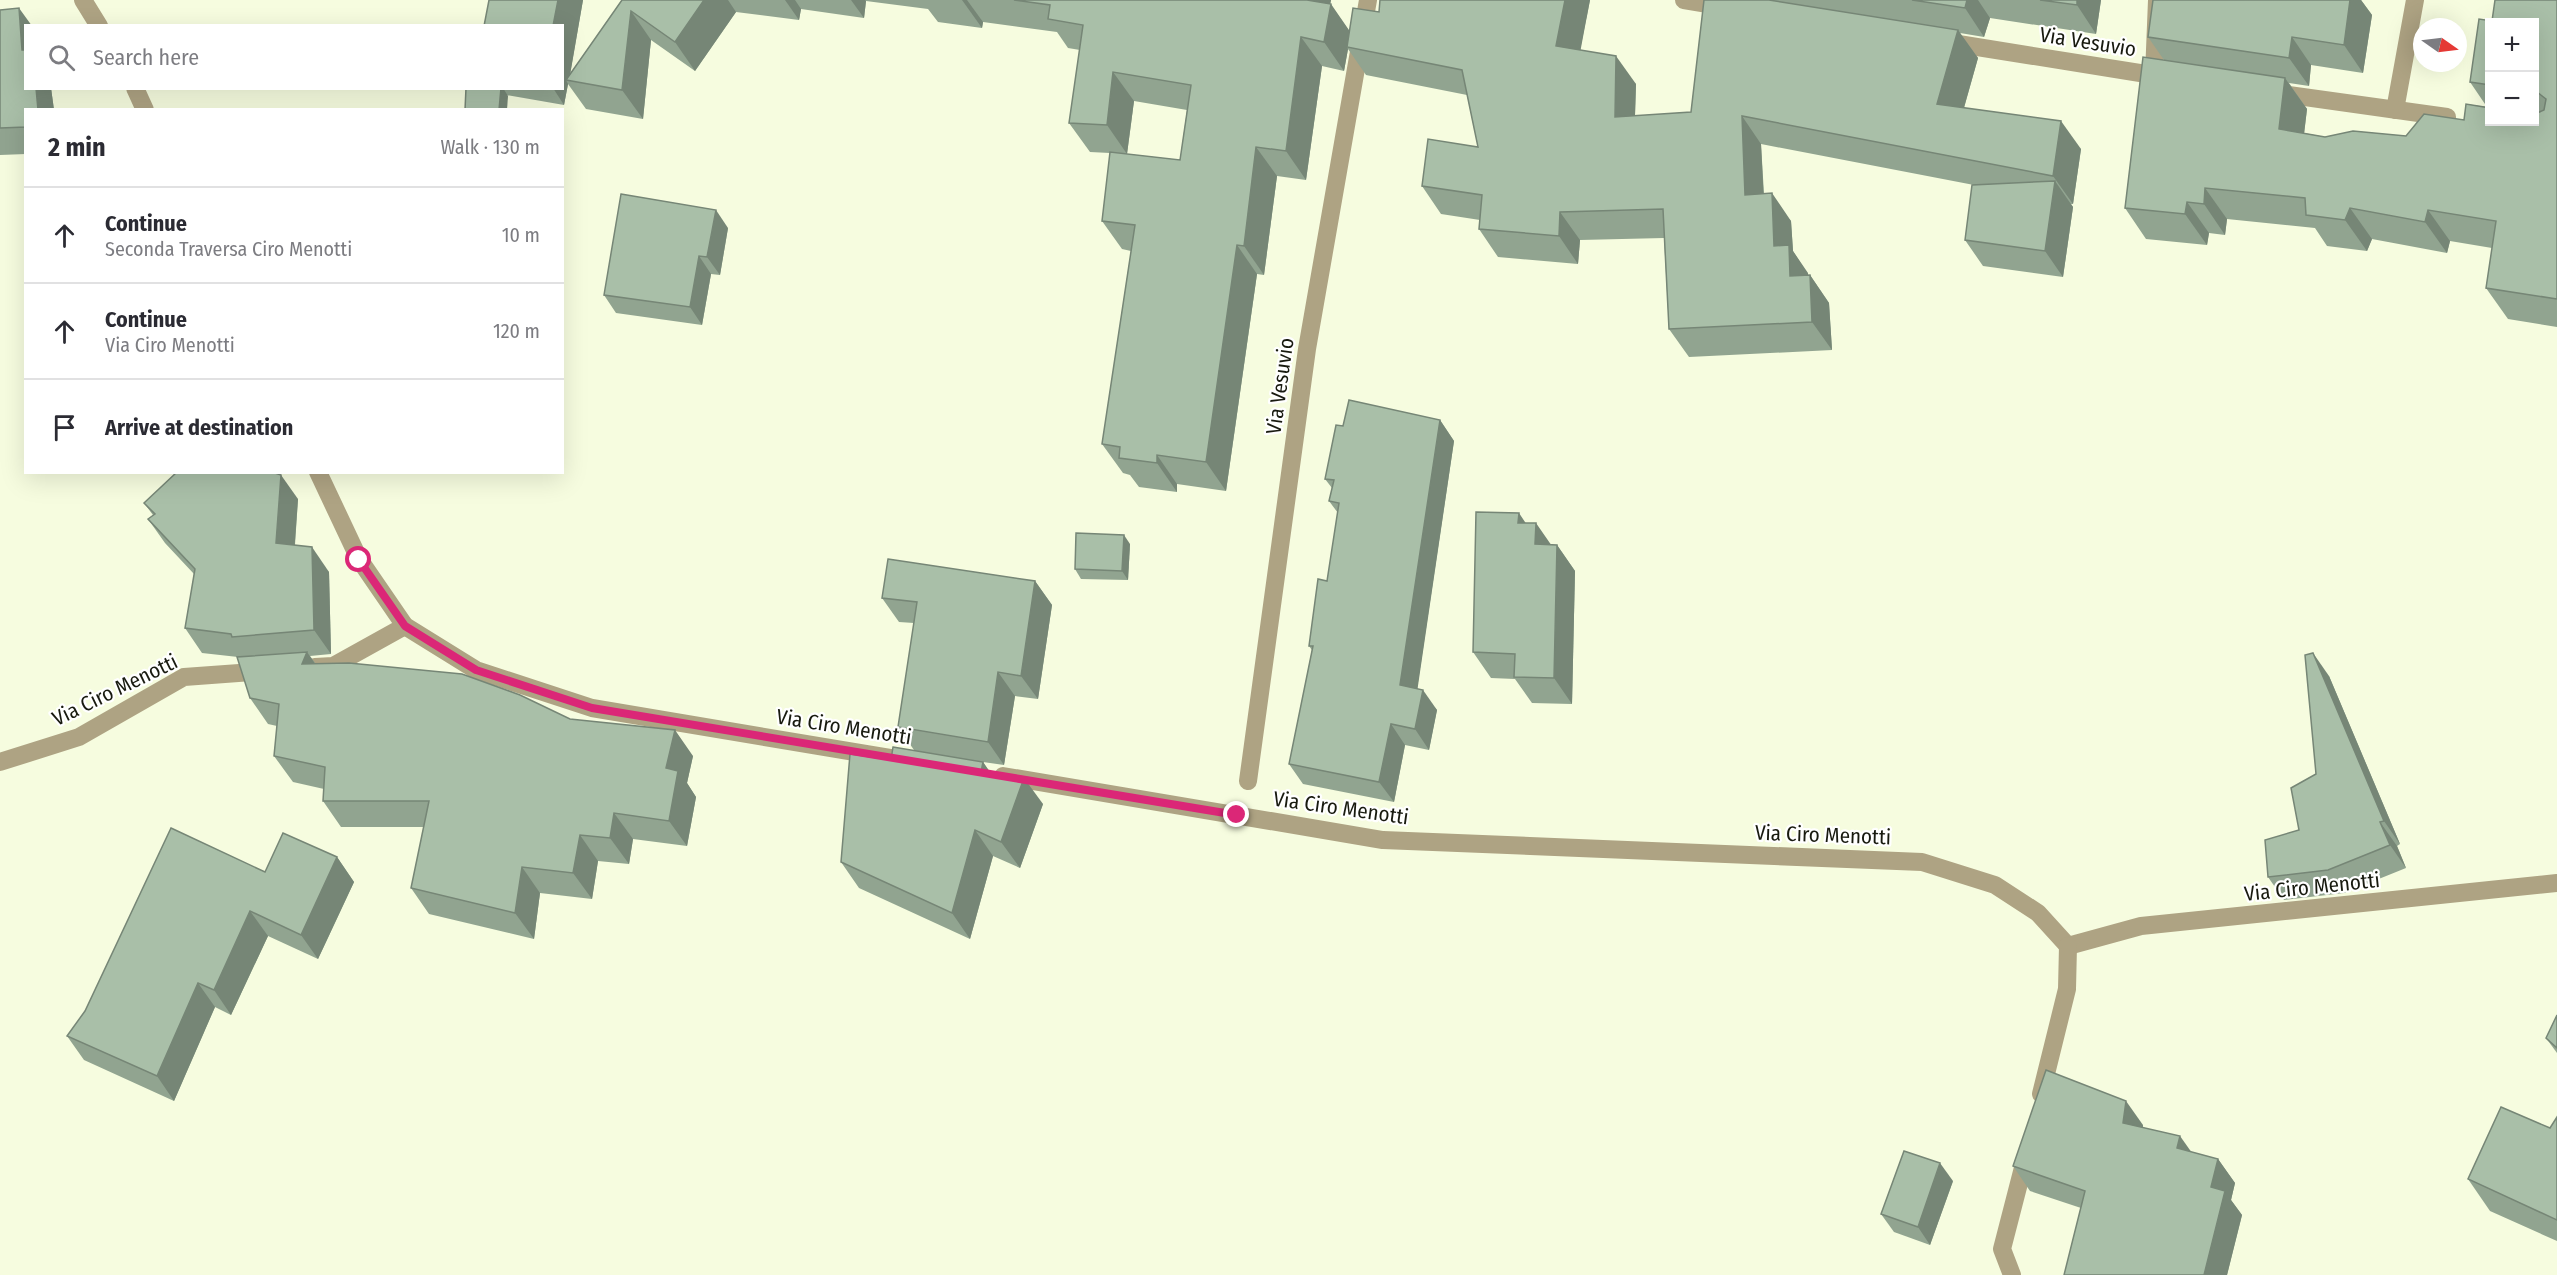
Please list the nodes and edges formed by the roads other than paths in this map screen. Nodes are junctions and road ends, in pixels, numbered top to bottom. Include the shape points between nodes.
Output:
1 (83, 0) edge
2 (1368, 0) edge
3 (1684, 0) edge
4 (2157, 0) edge
5 (2415, 0) edge
6 (1743, 9) edge
7 (98, 24) edge
8 (1931, 39) edge
9 (2154, 75) junction
10 (2177, 78) edge
11 (136, 90) edge
12 (2258, 90) edge
13 (144, 108) edge
14 (2395, 110) junction
15 (2464, 120) edge
16 (319, 474) edge
17 (405, 626) junction
18 (0, 762) edge
19 (932, 765) edge
20 (990, 774) edge
21 (1248, 781) dead end
22 (2557, 883) edge
23 (2068, 946) junction
24 (2036, 1113) edge
25 (2031, 1136) edge
26 (2012, 1275) edge

1 - 7 street
2 - 21 street, Via Vesuvio via 1307,349
3 - 6 street
4 - 9 street
5 - 14 street
8 - 9 street, Via Vesuvio
9 - 10 street, Via Vesuvio
11 - 13 street
12 - 14 street
14 - 15 street
16 - 17 street via 359,560
17 - 18 street, Via Ciro Menotti via 333,666 184,677 79,737
17 - 19 street, Via Ciro Menotti via 476,670 592,708
20 - 23 street, Via Ciro Menotti via 1383,840 1922,862 1995,885 2038,913
22 - 23 street, Via Ciro Menotti via 2141,926
23 - 24 street via 2067,989
25 - 26 street via 2002,1249

